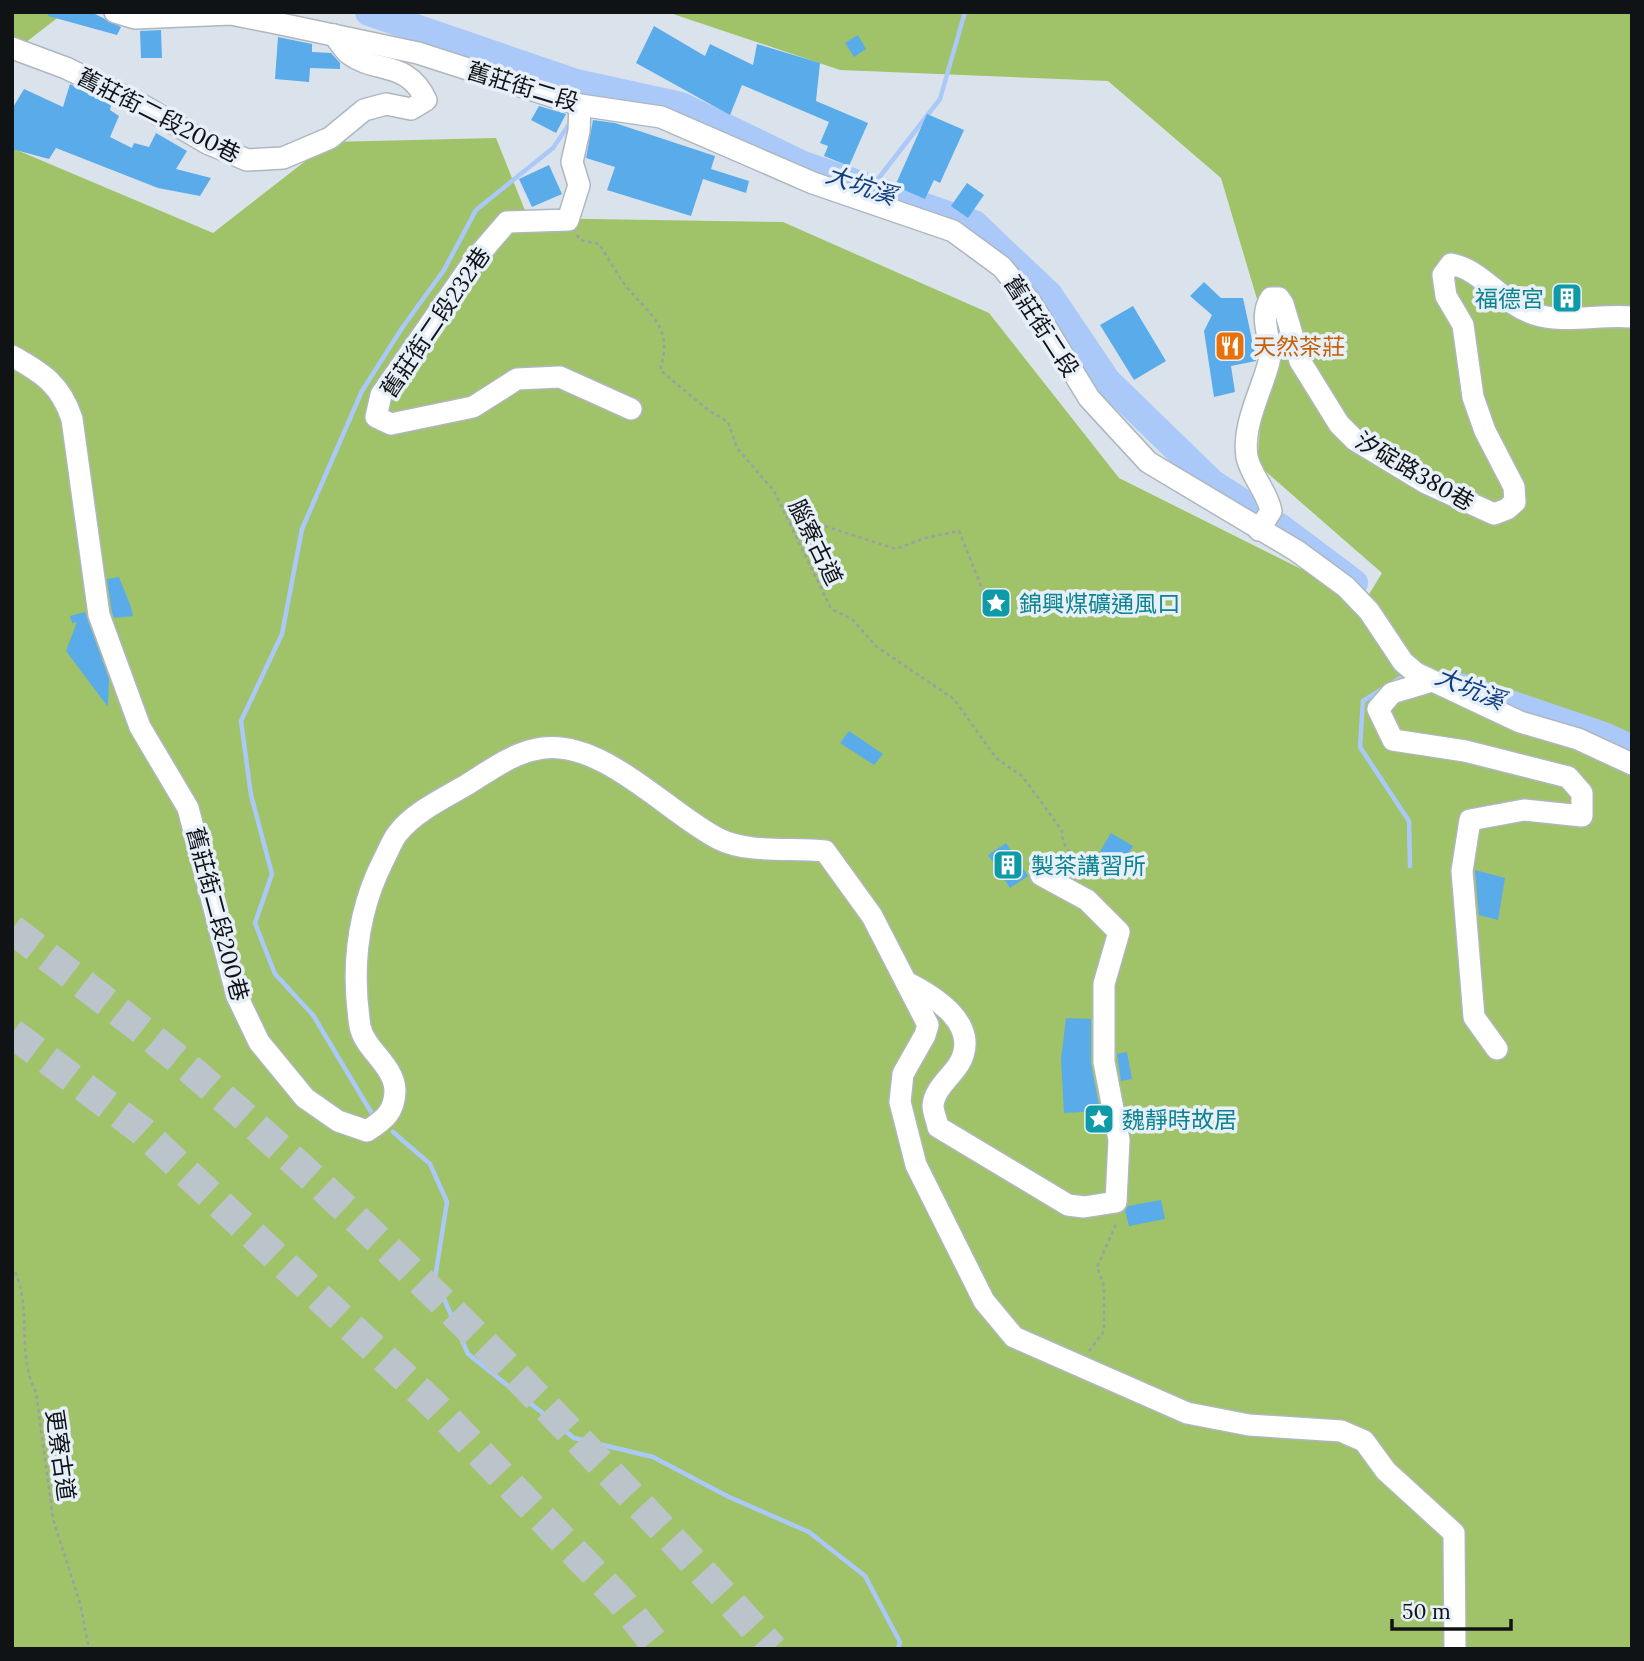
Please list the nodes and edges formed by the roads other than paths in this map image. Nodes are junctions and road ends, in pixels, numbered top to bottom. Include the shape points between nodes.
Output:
1 (115, 12) edge
2 (334, 35) junction
3 (12, 48) edge
4 (576, 104) junction
5 (1632, 317) edge
6 (12, 356) edge
7 (631, 409) dead end
8 (1259, 530) junction
9 (1432, 681) junction
10 (1632, 764) edge
11 (1041, 875) dead end
12 (906, 982) junction
13 (1497, 1049) dead end
14 (1455, 1649) edge

1 - 2 street, 舊莊街二段 via 135,18 231,14
2 - 3 street, 舊莊街二段200巷 via 349,54 405,74 421,87 426,100 411,108 386,104 364,110 330,138 283,158 247,160 66,68
2 - 4 street, 舊莊街二段 via 418,53
4 - 7 street, 舊莊街二段232巷 via 579,131 572,162 579,185 569,220 507,222 476,258 382,395 376,417 391,424 473,407 516,379 549,377 560,377
4 - 8 street, 舊莊街二段 via 661,117 813,183 953,231 1002,267 1031,303 1089,397 1148,462
5 - 8 street, 汐碇路380巷 via 1550,317 1496,294 1471,269 1451,264 1443,275 1446,296 1463,325 1473,397 1514,486 1515,502 1494,514 1426,483 1355,440 1339,424 1300,361 1283,304 1279,298 1271,298 1264,321 1269,360 1252,408 1247,456 1268,498 1270,511
6 - 12 street, 舊莊街二段200巷 via 42,373 65,398 72,419 99,615 140,727 188,808 237,996 259,1042 305,1098 327,1114 367,1131 387,1118 394,1104 395,1087 386,1066 361,1030 355,986 360,918 398,832 519,752 547,747 580,751 629,777 720,839 745,846 825,851 873,916
8 - 9 street, 舊莊街二段 via 1346,587 1370,611 1403,662
9 - 10 street, 舊莊街二段 via 1520,722 1578,739
9 - 13 street via 1392,693 1378,709 1393,740 1465,751 1568,777 1582,793 1582,816 1524,810 1470,820 1462,871 1474,1017
11 - 12 street via 1087,901 1119,932 1104,984 1104,1062 1119,1140 1116,1202 1068,1205 938,1127 933,1105 959,1063 964,1047 962,1028 941,1003
12 - 14 street via 928,1025 903,1074 900,1102 916,1165 984,1301 1013,1337 1186,1413 1249,1425 1341,1431 1364,1441 1386,1471 1454,1533

